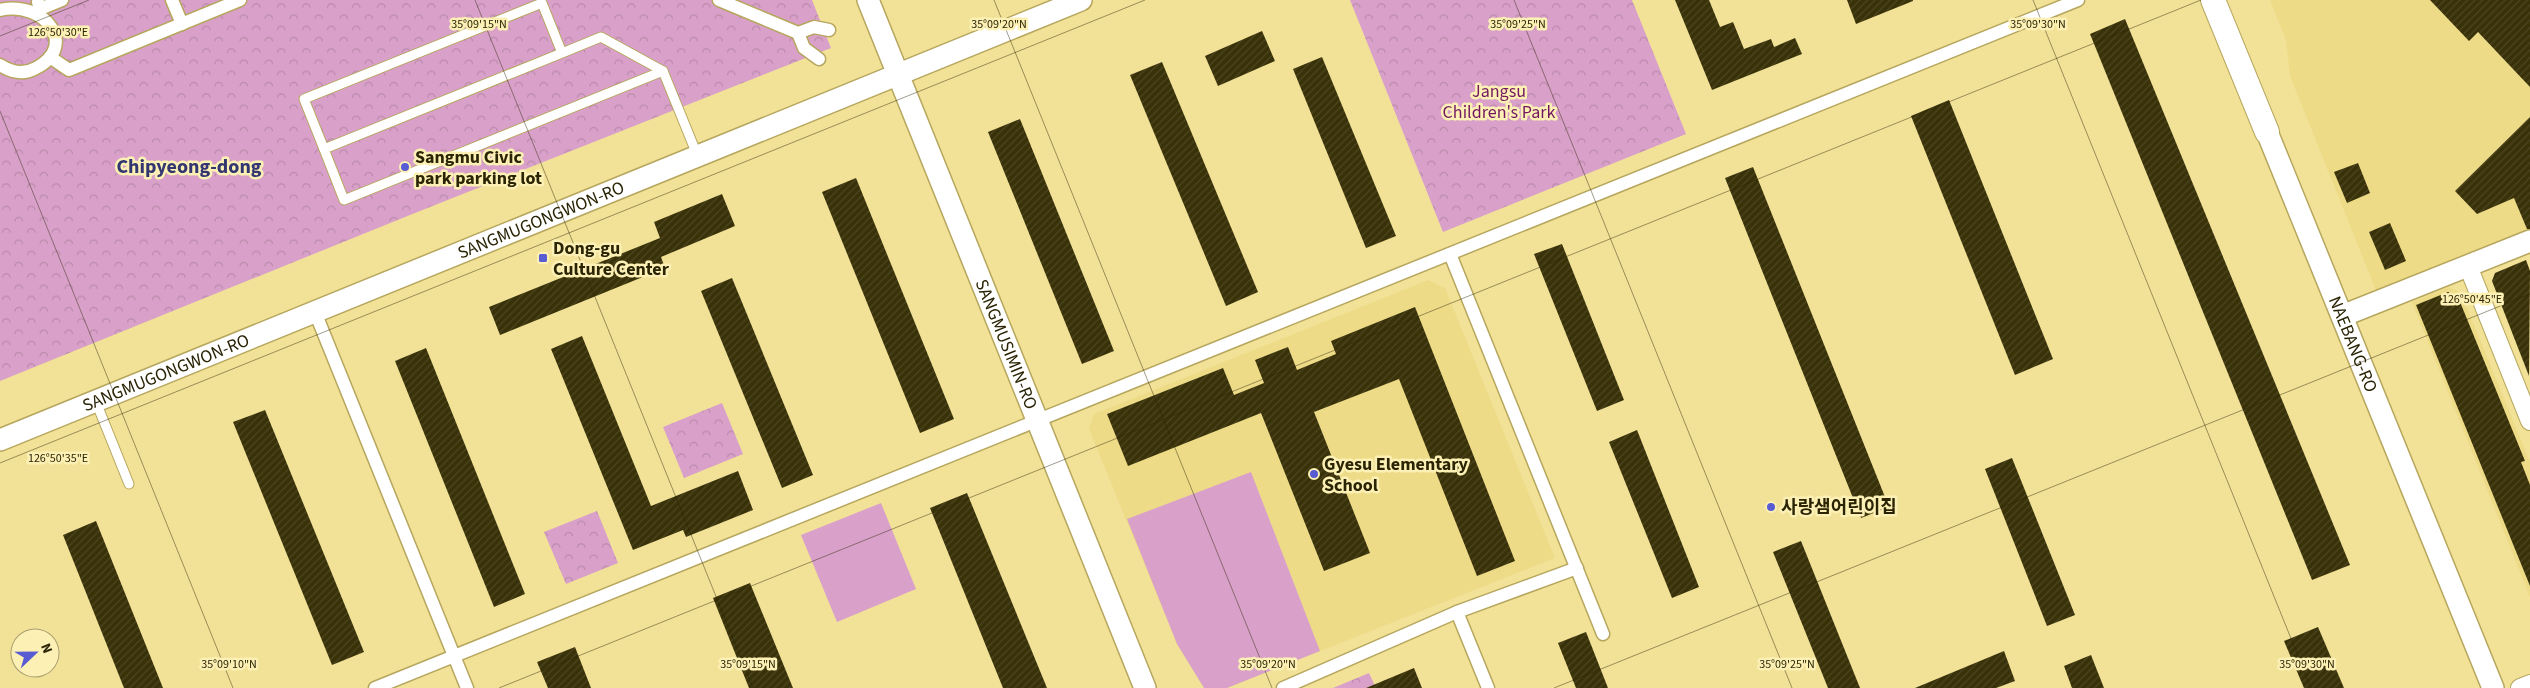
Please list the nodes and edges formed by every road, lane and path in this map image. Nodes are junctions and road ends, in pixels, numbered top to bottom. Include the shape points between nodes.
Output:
1 (62, 0) edge
2 (172, 0) edge
3 (240, 0) edge
4 (719, 0) edge
5 (868, 0) edge
6 (1081, 0) edge
7 (2078, 0) edge
8 (2213, 0) edge
9 (39, 4) edge
10 (0, 10) edge
11 (182, 24) junction
12 (829, 30) dead end
13 (798, 33) junction
14 (562, 53) junction
15 (50, 57) junction
16 (819, 60) dead end
17 (0, 65) edge
18 (663, 71) junction
19 (898, 74) junction
20 (2267, 132) joint
21 (324, 149) junction
22 (698, 158) junction
23 (2530, 241) edge
24 (1450, 254) junction
25 (2468, 266) junction
26 (315, 312) junction
27 (2342, 316) junction
28 (96, 401) junction
29 (1037, 421) junction
30 (2530, 421) edge
31 (0, 440) edge
32 (129, 484) dead end
33 (1577, 568) junction
34 (1457, 612) junction
35 (1603, 634) dead end
36 (454, 655) junction
37 (2530, 684) edge
38 (375, 688) edge
39 (468, 688) edge
40 (1145, 688) edge
41 (1283, 688) edge
42 (1488, 688) edge
43 (2492, 688) edge
44 (2520, 688) edge

1 - 9 street
2 - 11 street
3 - 11 street
4 - 13 street
5 - 19 street, SANGMUSIMIN-RO
6 - 19 street, SANGMUGONGWON-RO
7 - 24 street
8 - 20 main road, NAEBANG-RO
9 - 10 street via 20,3
9 - 15 street via 54,25 55,47
11 - 15 street via 69,70
12 - 13 street via 814,27
13 - 16 street via 804,48
14 - 18 lane via 601,36
14 - 21 lane
14 - 21 lane via 542,3 532,7 304,99
15 - 17 street via 32,71 20,72
18 - 21 lane via 344,200
18 - 22 lane
19 - 22 street, SANGMUGONGWON-RO
19 - 29 street, SANGMUSIMIN-RO
20 - 27 street, NAEBANG-RO
22 - 26 street, SANGMUGONGWON-RO
23 - 25 street
24 - 29 street
24 - 33 street
25 - 27 street
25 - 30 street
26 - 28 street, SANGMUGONGWON-RO
26 - 36 street
27 - 43 street, NAEBANG-RO
28 - 31 street, SANGMUGONGWON-RO
28 - 32 lane
29 - 36 street
29 - 40 street, SANGMUSIMIN-RO
33 - 34 street
33 - 35 street
34 - 41 street
34 - 42 street
36 - 38 street
36 - 39 street
37 - 44 street

